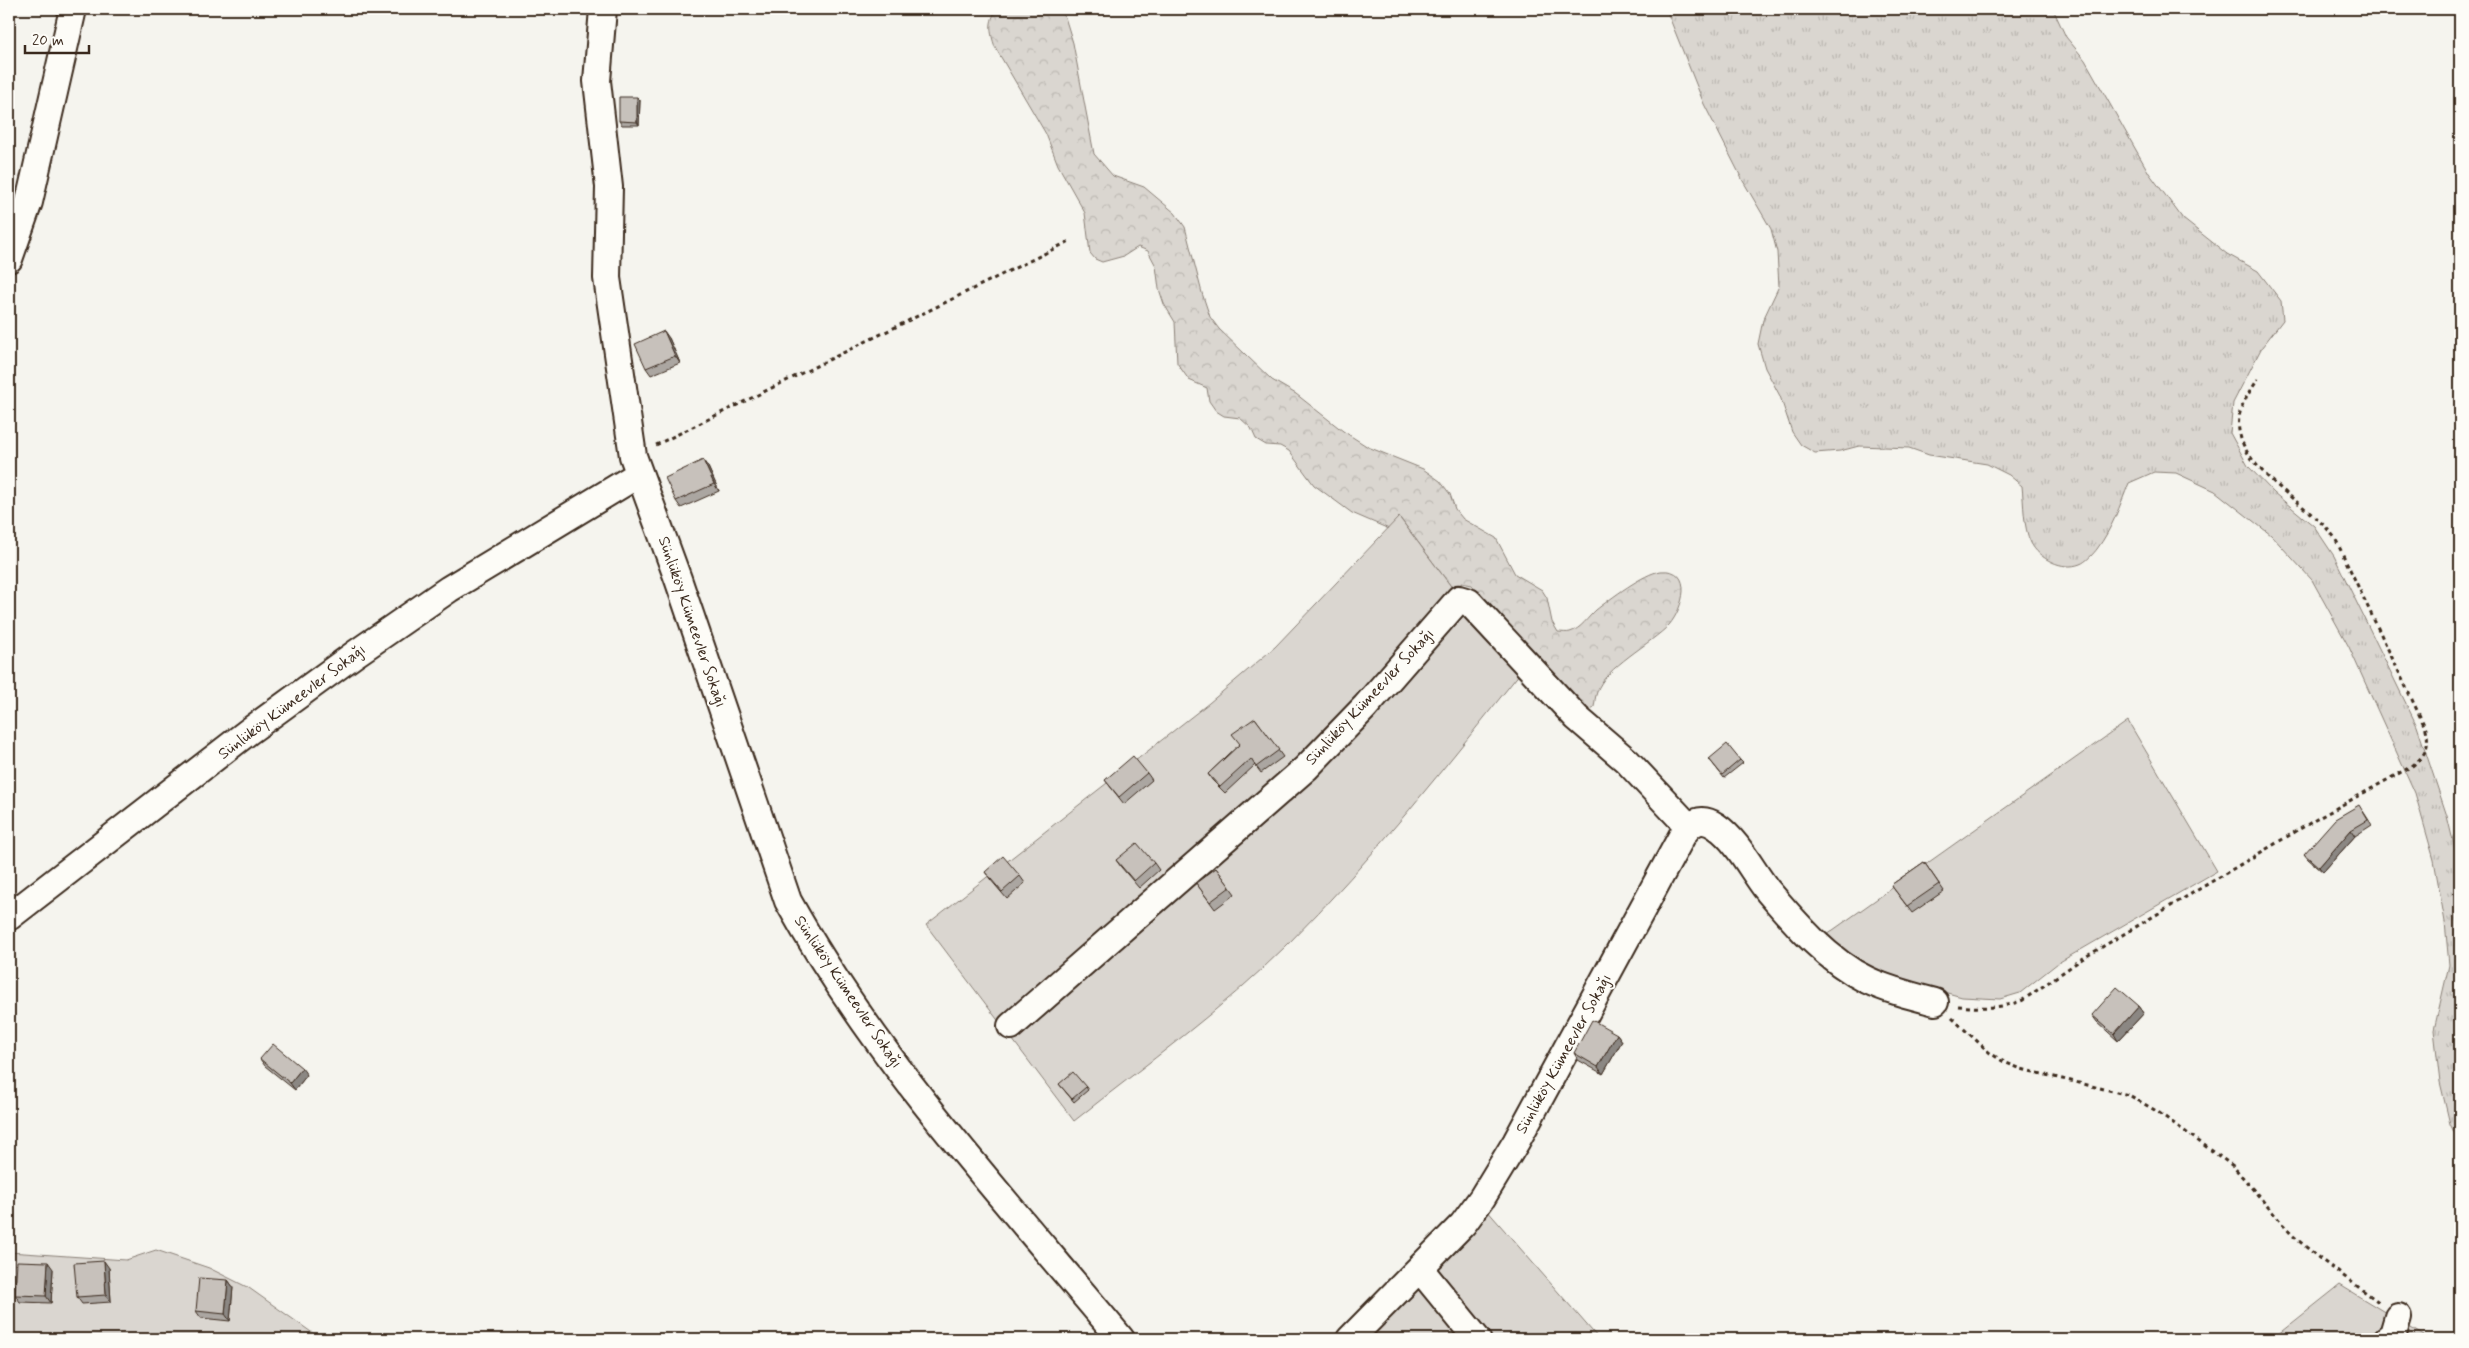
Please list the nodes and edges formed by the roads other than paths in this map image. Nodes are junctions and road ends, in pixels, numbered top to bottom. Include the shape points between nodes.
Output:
1 (73, 9) edge
2 (603, 9) edge
3 (9, 260) edge
4 (636, 465) junction
5 (1688, 826) junction
6 (9, 917) edge
7 (1935, 1002) road end
8 (1011, 1026) dead end
9 (1420, 1269) junction
10 (1121, 1339) edge
11 (1350, 1339) edge
12 (1476, 1339) edge

1 - 3 street via 28,202
2 - 4 street, Sünlüköy Kümeevler Sokağı via 597,81 609,188 607,278
4 - 6 street, Sünlüköy Kümeevler Sokağı via 355,654 248,732
4 - 10 street, Sünlüköy Kümeevler Sokağı via 788,901 872,1033 969,1158
5 - 7 street via 1697,821 1707,821 1717,827 1774,898 1844,966 1890,990
5 - 8 street, Sünlüköy Kümeevler Sokağı via 1627,761 1577,718 1469,602 1459,600 1365,707 1306,768
5 - 9 street, Sünlüköy Kümeevler Sokağı via 1498,1174 1463,1224
9 - 11 street, Sünlüköy Kümeevler Sokağı
9 - 12 street

